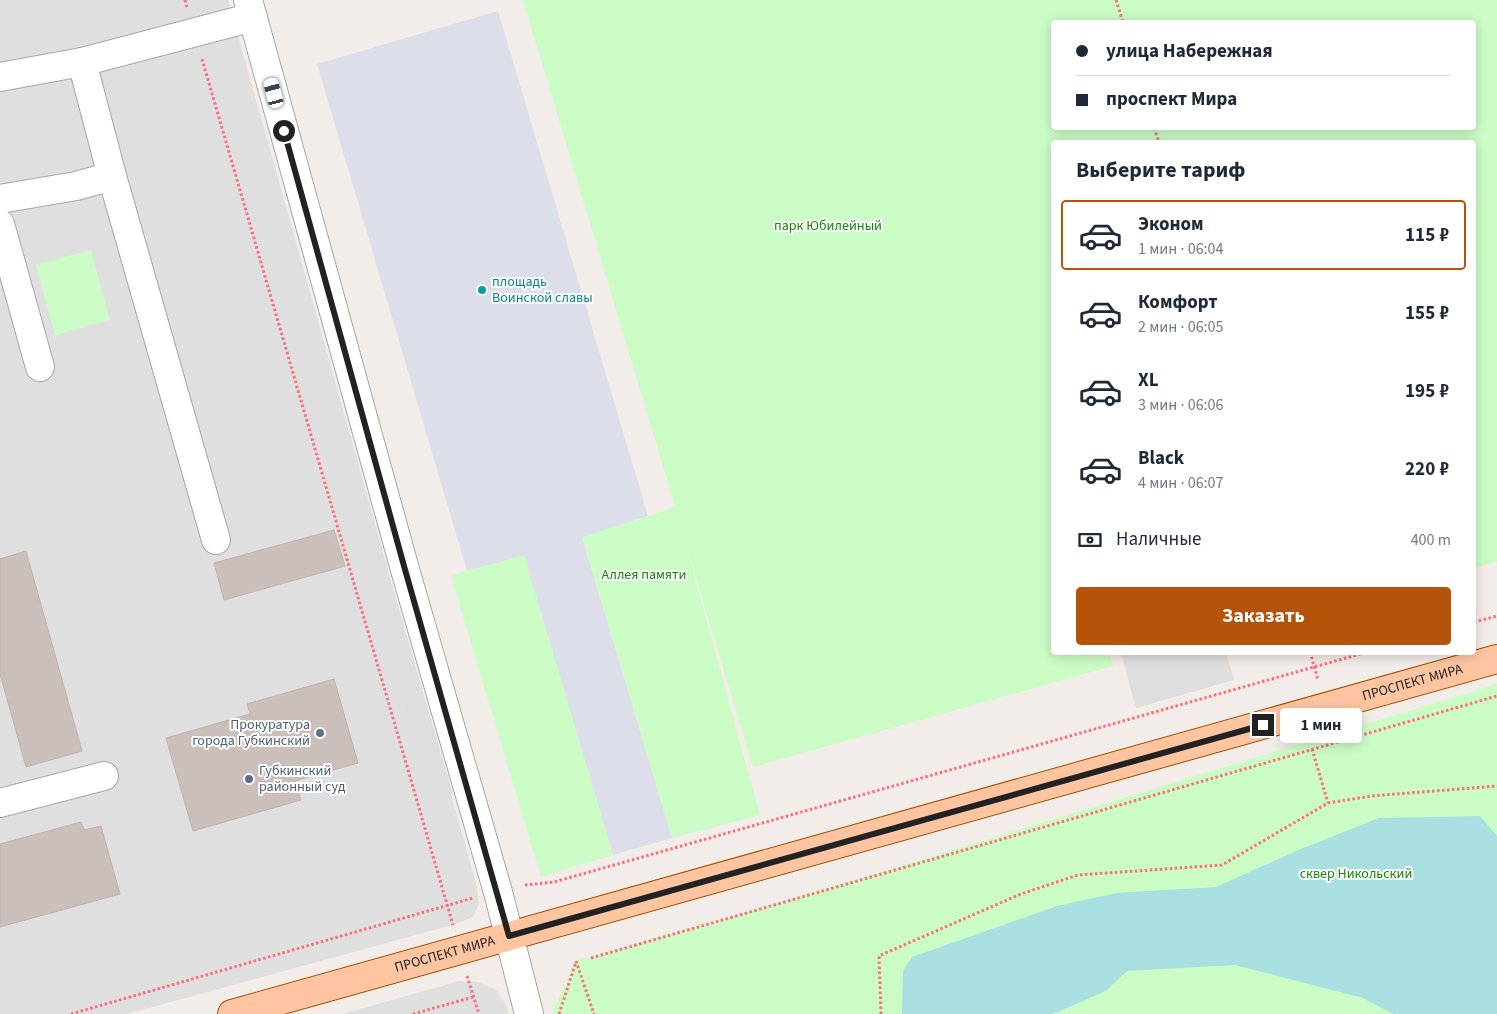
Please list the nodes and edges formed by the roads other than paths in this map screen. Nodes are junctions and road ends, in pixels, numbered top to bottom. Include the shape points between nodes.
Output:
1 (250, 9) edge
2 (82, 62) junction
3 (0, 77) edge
4 (112, 176) junction
5 (0, 200) edge
6 (0, 224) edge
7 (40, 366) dead end
8 (216, 540) dead end
9 (1497, 659) edge
10 (104, 776) dead end
11 (2, 796) edge
12 (509, 936) junction
13 (232, 1014) edge
14 (529, 1014) edge

1 - 2 street via 194,32
1 - 12 street
2 - 3 street
2 - 4 street
4 - 5 street
4 - 8 street
6 - 7 street
9 - 12 main road, ПРОСПЕКТ МИРА
10 - 11 street
12 - 13 main road, ПРОСПЕКТ МИРА
12 - 14 street

